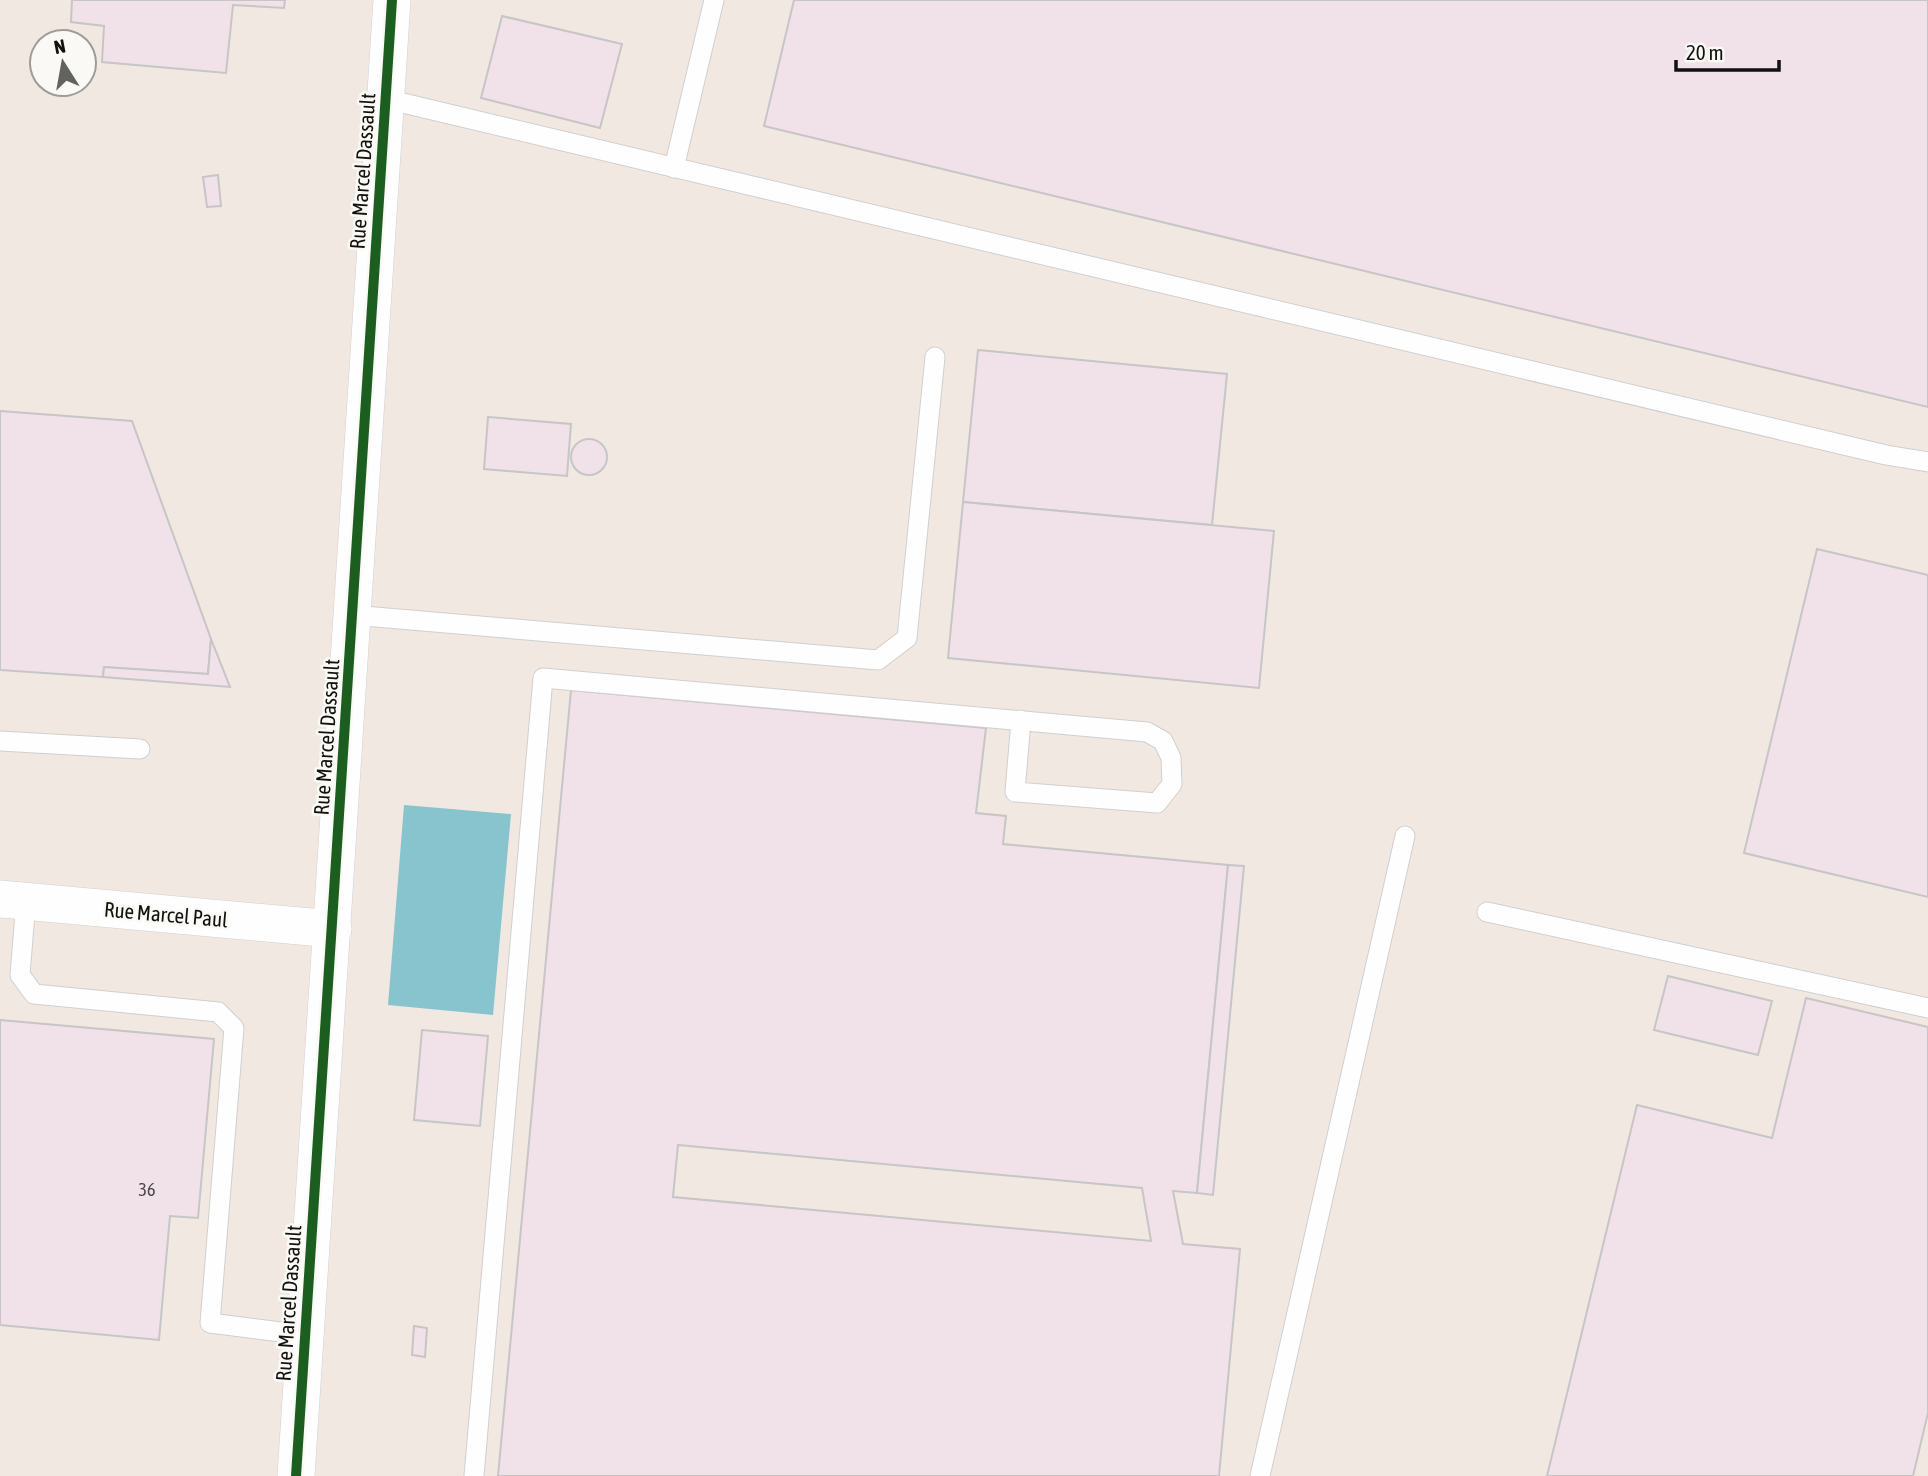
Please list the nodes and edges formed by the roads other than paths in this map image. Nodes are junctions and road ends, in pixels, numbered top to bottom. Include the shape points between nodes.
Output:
1 (393, 0) edge
2 (714, 0) edge
3 (386, 99) junction
4 (674, 167) junction
5 (936, 358) dead end
6 (1928, 462) edge
7 (352, 615) junction
8 (1021, 720) junction
9 (0, 741) edge
10 (140, 749) dead end
11 (1405, 836) dead end
12 (13, 900) edge
13 (1488, 912) dead end
14 (333, 929) junction
15 (1928, 1008) edge
16 (305, 1335) junction
17 (296, 1476) edge
18 (474, 1476) edge
19 (1260, 1476) edge

1 - 3 street, Rue Marcel Dassault
2 - 4 lane
3 - 4 lane
3 - 7 street, Rue Marcel Dassault
4 - 6 lane
5 - 7 lane via 907,639 878,660
7 - 14 street, Rue Marcel Dassault
8 - 8 lane via 1147,732 1163,741 1171,758 1172,784 1157,803 1015,792
8 - 18 lane via 543,678
9 - 10 lane
11 - 19 lane
12 - 14 street, Rue Marcel Paul
12 - 16 lane via 20,975 34,994 218,1012 234,1028 210,1323
13 - 15 lane
14 - 16 street, Rue Marcel Dassault
16 - 17 street, Rue Marcel Dassault

